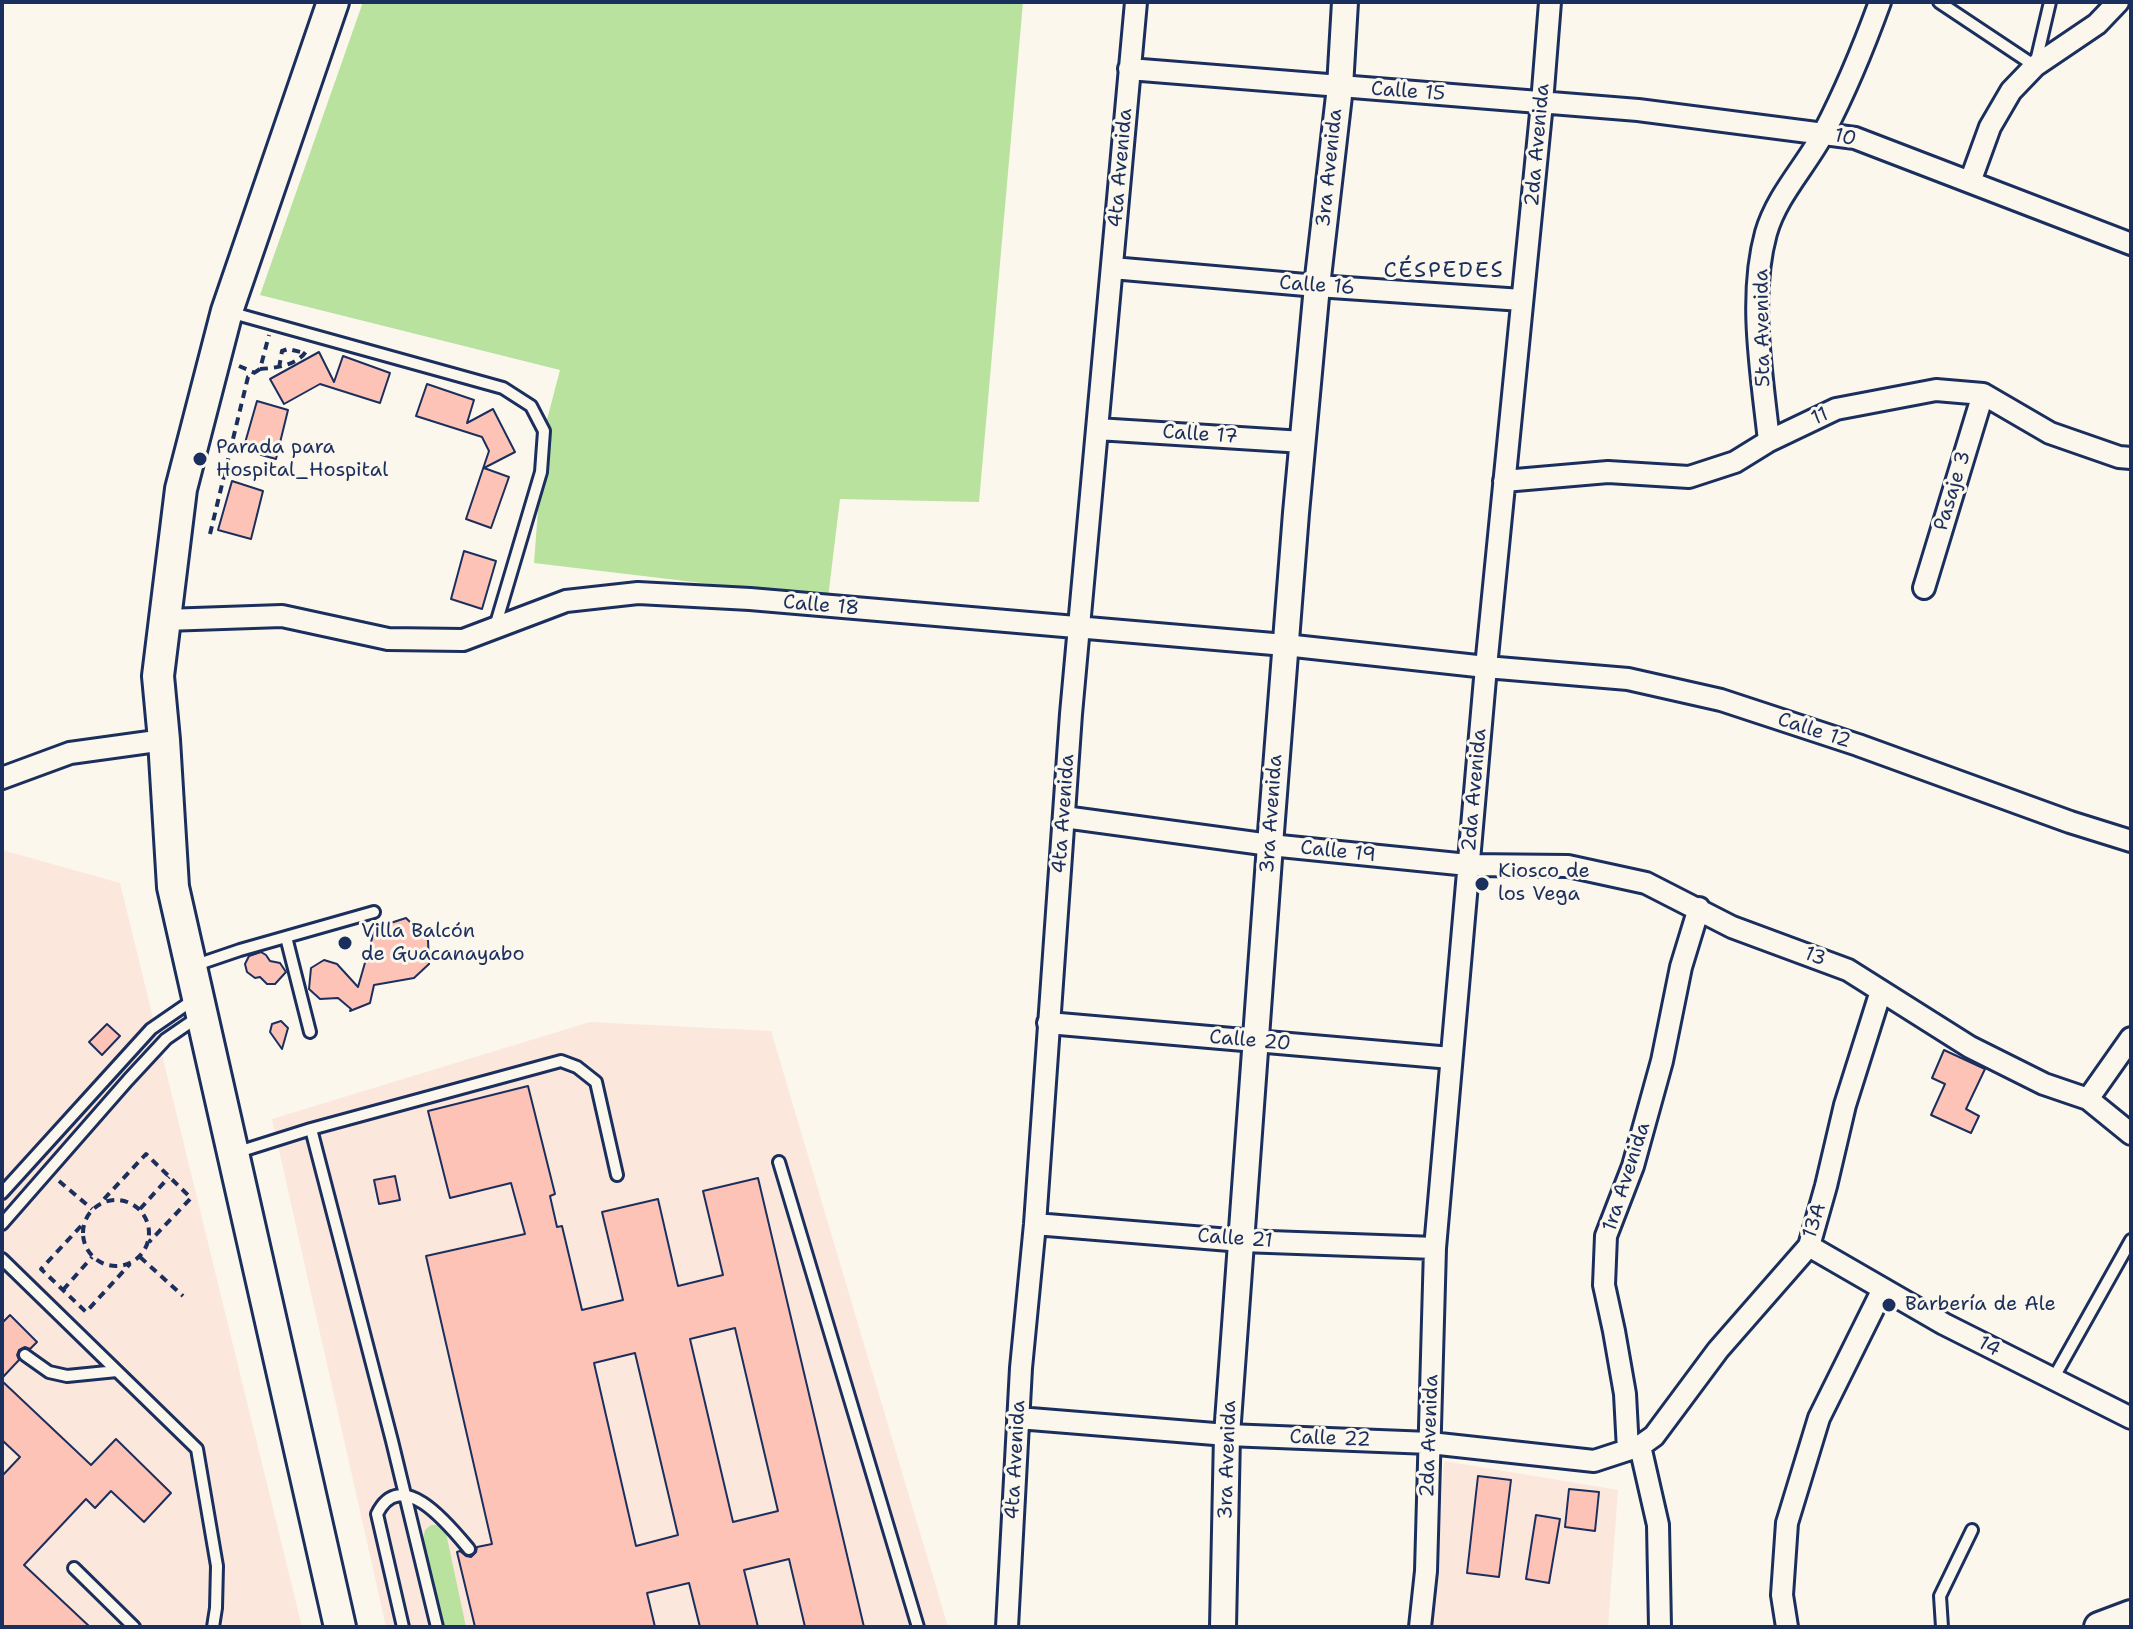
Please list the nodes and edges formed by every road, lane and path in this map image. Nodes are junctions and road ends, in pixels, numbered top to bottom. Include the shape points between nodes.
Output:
1 (333, 2) edge
2 (1136, 2) edge
3 (1345, 2) edge
4 (1550, 2) edge
5 (1880, 2) edge
6 (1939, 2) edge
7 (2050, 2) edge
8 (2118, 2) edge
9 (2035, 66) junction
10 (1129, 69) junction
11 (1340, 87) junction
12 (1542, 103) junction
13 (1823, 134) junction
14 (1970, 182) junction
15 (2131, 244) edge
16 (1112, 268) junction
17 (1317, 286) junction
18 (1522, 300) junction
19 (227, 311) junction
20 (270, 330) dead end
21 (311, 343) dead end
22 (305, 353) junction
23 (279, 368) junction
24 (260, 369) junction
25 (1983, 394) junction
26 (1097, 429) junction
27 (1769, 441) junction
28 (1303, 442) junction
29 (2131, 458) edge
30 (1504, 481) junction
31 (210, 534) dead end
32 (1924, 588) dead end
33 (165, 620) junction
34 (495, 629) junction
35 (1078, 629) junction
36 (1285, 645) junction
37 (1486, 667) junction
38 (164, 740) junction
39 (2, 778) edge
40 (1064, 817) junction
41 (2131, 841) edge
42 (1270, 845) junction
43 (1468, 865) junction
44 (1699, 908) junction
45 (374, 912) dead end
46 (286, 937) junction
47 (191, 967) junction
48 (1881, 991) junction
49 (199, 1006) junction
50 (1048, 1023) junction
51 (310, 1032) dead end
52 (2131, 1038) edge
53 (1256, 1042) junction
54 (1451, 1058) junction
55 (2088, 1099) junction
56 (311, 1129) junction
57 (2131, 1134) edge
58 (233, 1153) junction
59 (779, 1162) dead end
60 (48, 1172) junction
61 (617, 1175) dead end
62 (169, 1177) junction
63 (2, 1193) edge
64 (100, 1204) junction
65 (92, 1209) junction
66 (140, 1209) junction
67 (2, 1224) edge
68 (83, 1224) junction
69 (1035, 1224) junction
70 (2131, 1240) edge
71 (1242, 1241) junction
72 (149, 1242) junction
73 (1809, 1246) junction
74 (1435, 1248) junction
75 (92, 1257) junction
76 (140, 1257) junction
77 (2, 1259) edge
78 (133, 1261) junction
79 (1883, 1289) junction
80 (63, 1290) junction
81 (183, 1296) dead end
82 (25, 1355) dead end
83 (117, 1371) junction
84 (2053, 1379) junction
85 (1018, 1418) junction
86 (2131, 1418) edge
87 (1227, 1435) junction
88 (1430, 1443) junction
89 (1634, 1448) junction
90 (405, 1494) junction
91 (1972, 1530) dead end
92 (469, 1549) dead end
93 (74, 1568) dead end
94 (134, 1627) edge
95 (213, 1627) edge
96 (340, 1627) edge
97 (403, 1627) edge
98 (437, 1627) edge
99 (918, 1627) edge
100 (1007, 1627) edge
101 (1223, 1627) edge
102 (1420, 1627) edge
103 (1660, 1627) edge
104 (1787, 1627) edge
105 (1942, 1627) edge

1 - 19 main road
2 - 10 street, 4ta Avenida
3 - 11 street, 3ra Avenida
4 - 12 street, 2da Avenida
5 - 13 street, 5ta Avenida
6 - 9 lane
7 - 9 lane
8 - 9 street via 2097,24
9 - 14 street via 2011,91 1990,127
10 - 11 street, Calle 15
10 - 16 street, 4ta Avenida
11 - 12 street, Calle 15
11 - 17 street, 3ra Avenida
12 - 13 street, 10
12 - 18 street, 2da Avenida
13 - 14 street, 10 via 1855,138
13 - 27 street, 5ta Avenida via 1783,194 1766,232 1758,278
14 - 15 street, 10
16 - 17 street, Calle 16
16 - 26 street, 4ta Avenida
17 - 18 street, Calle 16
17 - 28 street, 3ra Avenida
18 - 30 street, 2da Avenida
19 - 33 main road via 181,489
19 - 34 lane via 503,388 531,406 544,431 541,472
20 - 24 path
21 - 22 path
22 - 23 path
22 - 23 path via 282,351
23 - 24 path
24 - 31 path via 248,377
25 - 27 street, 11 via 1936,390 1836,409
25 - 29 street, 11 via 2050,433
25 - 32 street, Pasaje 3
26 - 28 street, Calle 17
26 - 35 street, 4ta Avenida
27 - 30 street, 11 via 1735,462 1689,477 1608,472
28 - 36 street, 3ra Avenida
30 - 37 street, 2da Avenida
33 - 34 street, Calle 18 via 282,616 388,639 463,640
33 - 38 main road via 158,676
34 - 35 street, Calle 18 via 566,601 638,593
35 - 36 street, Calle 18
35 - 40 street, 4ta Avenida
36 - 37 street, Calle 18
36 - 42 street, 3ra Avenida
37 - 41 street, Calle 12 via 1628,679 1721,700
37 - 43 street, 2da Avenida
38 - 39 street via 70,753
38 - 47 main road via 173,887
40 - 42 street, Calle 19
40 - 50 street, 4ta Avenida
42 - 43 street, Calle 19
42 - 53 street, 3ra Avenida
43 - 44 street, 13 via 1568,866 1646,883
43 - 54 street, 2da Avenida
44 - 48 street, 13 via 1732,927 1848,970
44 - 89 street, 1ra Avenida via 1633,1166 1606,1236 1604,1285
45 - 46 lane
46 - 47 lane
46 - 51 lane
47 - 49 main road
48 - 55 street, 13 via 1970,1047 2044,1084
48 - 73 street, 13A
49 - 58 main road
49 - 60 lane
49 - 63 lane via 151,1029
50 - 53 street, Calle 20
50 - 69 street, 4ta Avenida
52 - 55 street
53 - 54 street, Calle 20
53 - 71 street, 3ra Avenida
54 - 74 street, 2da Avenida
55 - 57 street, 13
56 - 58 lane
56 - 61 lane via 561,1061 596,1082
56 - 90 lane
58 - 96 main road
59 - 99 lane
60 - 65 path
60 - 67 lane
62 - 64 path via 146,1154
62 - 66 path
62 - 72 path via 191,1198
64 - 65 path
64 - 66 path via 125,1200
65 - 68 path
66 - 72 path via 149,1224
68 - 75 path via 83,1241
68 - 80 path via 41,1269
69 - 71 street, Calle 21
69 - 85 street, 4ta Avenida
70 - 84 lane
71 - 74 street, Calle 21
71 - 87 street, 3ra Avenida
72 - 76 path
73 - 79 street, 14
73 - 89 street, 13A via 1718,1350 1654,1436
74 - 88 street, 2da Avenida
75 - 78 path via 107,1265
75 - 80 path
76 - 78 path
76 - 81 path
77 - 83 lane
78 - 80 path via 86,1312
79 - 84 street, 14
79 - 104 street via 1819,1418 1787,1523 1782,1595
82 - 83 lane via 49,1372 67,1376
83 - 95 lane via 197,1449 217,1566
84 - 86 street, 14
85 - 87 street, Calle 22
85 - 100 street, 4ta Avenida
87 - 88 street, Calle 22
87 - 101 street, 3ra Avenida
88 - 89 street, Calle 22 via 1594,1461
88 - 102 street, 2da Avenida
89 - 103 street, 1ra Avenida via 1658,1525
90 - 92 lane via 446,1521
90 - 97 lane via 390,1496 377,1514
90 - 98 lane
91 - 105 lane via 1940,1596
93 - 94 lane

